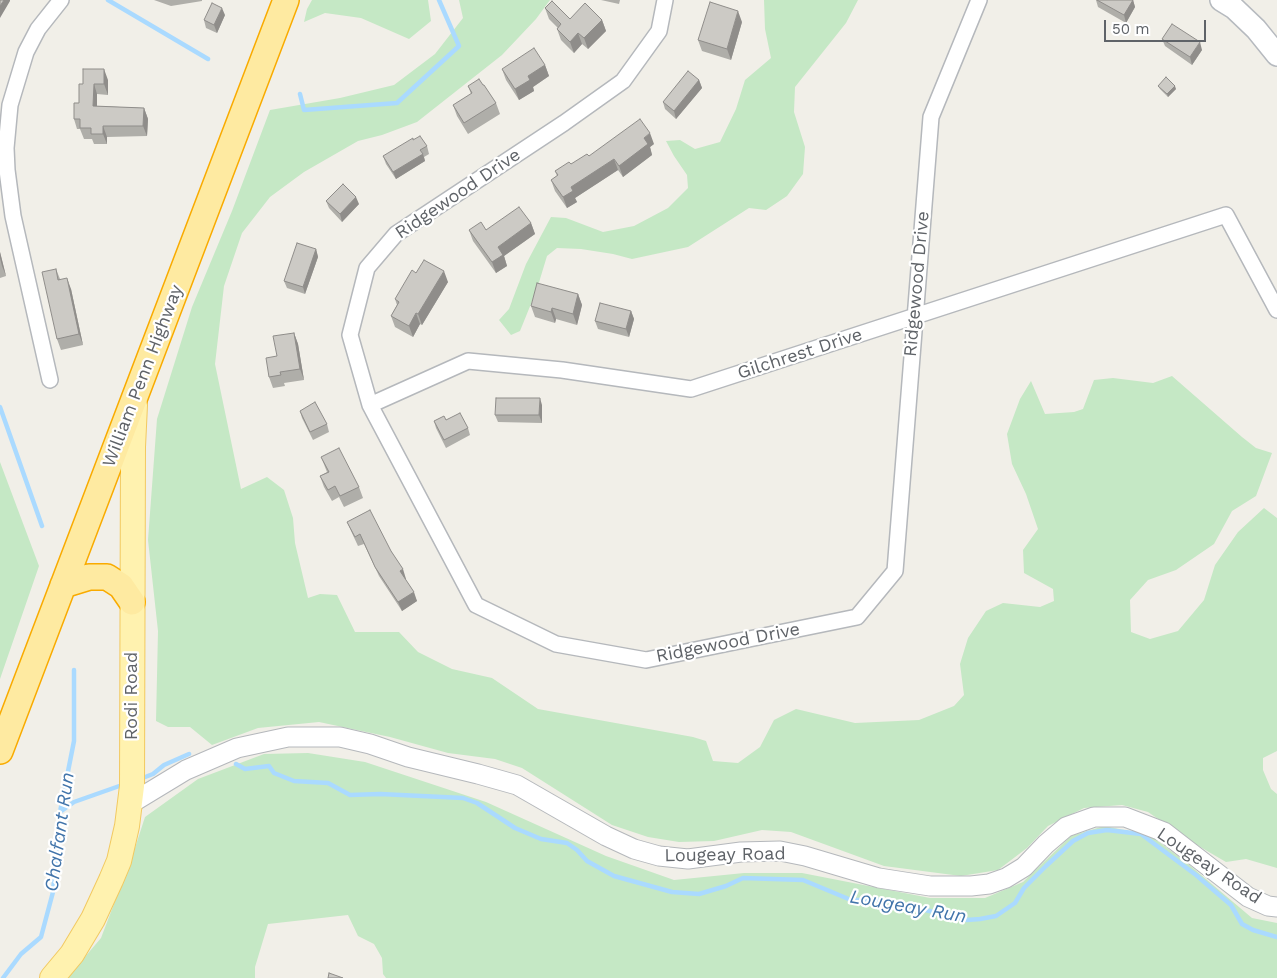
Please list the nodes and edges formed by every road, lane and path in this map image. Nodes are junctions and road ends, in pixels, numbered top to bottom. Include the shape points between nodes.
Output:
1 (61, 0) edge
2 (286, 0) edge
3 (665, 0) edge
4 (979, 0) edge
5 (1221, 0) edge
6 (1277, 55) edge
7 (1277, 310) edge
8 (914, 318) junction
9 (50, 380) dead end
10 (136, 393) junction
11 (370, 405) junction
12 (64, 585) junction
13 (132, 602) junction
14 (0, 751) edge
15 (131, 789) junction
16 (1277, 907) edge
17 (52, 978) edge

1 - 9 street via 38,29 26,52 10,105 6,148 13,216
2 - 10 highway, William Penn Highway
3 - 11 street, Ridgewood Drive via 659,31 623,81 396,234 366,268 350,336
4 - 8 street, Ridgewood Drive via 931,117
5 - 6 main road via 1256,29
7 - 8 street, Gilchrest Drive via 1226,215
8 - 11 street, Gilchrest Drive via 691,390 562,370 468,361
8 - 11 street, Ridgewood Drive via 895,571 857,617 646,660 556,644 476,605
10 - 12 highway, William Penn Highway
10 - 13 main road, Rodi Road
12 - 13 highway via 90,577 107,578 121,586
12 - 14 highway, William Penn Highway
13 - 15 main road, Rodi Road
15 - 16 street, Lougeay Road via 237,748 288,737 340,737 517,785 606,836 659,856 688,859 780,851 879,878 930,886 971,886 998,881 1024,867 1066,827 1094,817 1125,817 1164,832 1248,897
15 - 17 main road, Rodi Road via 124,844 112,880 94,919

